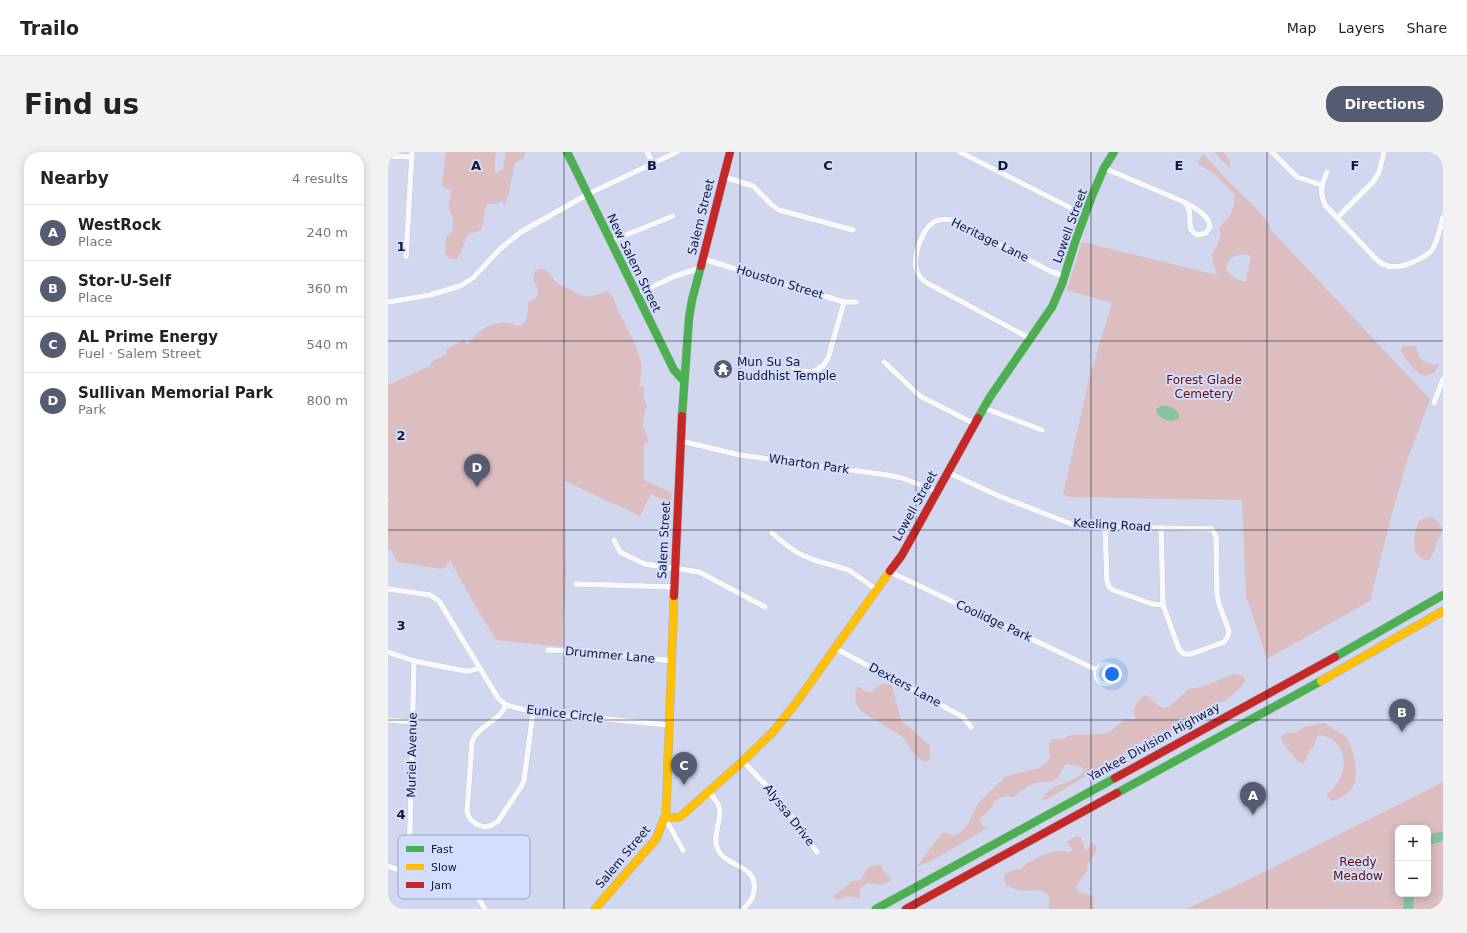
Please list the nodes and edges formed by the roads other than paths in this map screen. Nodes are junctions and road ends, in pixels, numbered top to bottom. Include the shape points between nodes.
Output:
1 (567, 152) edge
2 (647, 152) edge
3 (677, 152) edge
4 (730, 152) edge
5 (960, 152) edge
6 (1114, 152) edge
7 (1272, 152) edge
8 (1384, 152) edge
9 (412, 155) edge
10 (388, 156) edge
11 (653, 164) junction
12 (1104, 168) junction
13 (1327, 172) dead end
14 (724, 176) junction
15 (1322, 185) junction
16 (588, 194) junction
17 (1184, 202) junction
18 (1085, 215) junction
19 (673, 216) dead end
20 (1443, 217) edge
21 (1337, 218) junction
22 (854, 230) dead end
23 (611, 241) junction
24 (406, 256) dead end
25 (703, 259) junction
26 (701, 268) junction
27 (1065, 276) junction
28 (636, 294) junction
29 (388, 302) edge
30 (844, 302) junction
31 (856, 302) dead end
32 (1031, 339) junction
33 (685, 360) junction
34 (884, 362) dead end
35 (789, 365) dead end
36 (674, 370) junction
37 (1443, 379) edge
38 (684, 381) junction
39 (1434, 403) dead end
40 (984, 408) junction
41 (974, 424) junction
42 (1042, 430) dead end
43 (681, 441) junction
44 (947, 472) junction
45 (936, 491) junction
46 (1106, 527) junction
47 (1161, 528) junction
48 (772, 533) dead end
49 (614, 540) dead end
50 (675, 569) junction
51 (890, 572) junction
52 (576, 584) dead end
53 (674, 587) junction
54 (388, 589) edge
55 (877, 590) junction
56 (1443, 595) edge
57 (1163, 604) junction
58 (765, 607) dead end
59 (1443, 611) edge
60 (835, 648) junction
61 (548, 650) dead end
62 (388, 652) edge
63 (414, 661) junction
64 (672, 661) junction
65 (479, 668) junction
66 (1097, 670) dead end
67 (506, 705) junction
68 (533, 712) junction
69 (388, 720) edge
70 (412, 722) junction
71 (670, 725) junction
72 (971, 727) dead end
73 (743, 761) junction
74 (709, 792) junction
75 (665, 818) junction
76 (409, 835) edge
77 (683, 850) dead end
78 (817, 852) dead end
79 (388, 866) edge
80 (398, 870) edge
81 (479, 899) edge
82 (485, 909) edge
83 (595, 909) edge
84 (743, 909) edge
85 (876, 909) edge
86 (906, 909) edge

1 - 16 main road, New Salem Street
2 - 11 street
3 - 11 street
4 - 14 main road, Salem Street
5 - 18 street
6 - 12 main road, Lowell Street
7 - 15 street via 1297,177
8 - 21 street via 1379,172 1373,182
9 - 10 street
9 - 24 street
11 - 16 street
12 - 17 street
12 - 18 main road, Lowell Street
13 - 15 street
14 - 22 street via 753,186 778,210
14 - 25 main road, Salem Street
15 - 21 street via 1325,204
16 - 23 main road, New Salem Street
16 - 29 street via 521,232 500,249 478,273 460,286
17 - 17 street via 1190,211 1192,231 1198,235 1206,233 1210,227 1208,219
18 - 27 main road, Lowell Street
19 - 23 street
20 - 21 street via 1435,245 1429,253 1396,268 1378,261
23 - 28 main road, New Salem Street
25 - 26 main road, Salem Street
25 - 30 street, Houston Street
26 - 28 street via 675,276
26 - 33 main road, Salem Street via 689,314
27 - 32 main road, Lowell Street via 1052,308
27 - 32 street, Heritage Lane via 1052,272 952,220 936,221 923,232 915,261 921,278
28 - 36 main road, New Salem Street
30 - 31 street, Houston Street
30 - 35 street via 825,363 818,369 806,372
32 - 40 main road, Lowell Street
33 - 36 main road
33 - 38 main road, Salem Street
34 - 41 street via 920,396
36 - 38 main road, New Salem Street
37 - 39 street
38 - 43 main road, Salem Street
40 - 41 main road, Lowell Street
40 - 42 street
41 - 44 main road, Lowell Street
43 - 45 street, Wharton Park via 740,455 887,475
43 - 50 main road, Salem Street
44 - 45 main road, Lowell Street
44 - 46 street, Keeling Road via 1073,525
45 - 51 main road, Lowell Street via 905,550
46 - 47 street, Keeling Road
46 - 57 street via 1109,587 1152,604
47 - 57 street
47 - 57 street, Keeling Road via 1208,528 1214,531 1217,594 1229,631 1228,637 1224,642 1191,654 1182,653
48 - 55 street via 798,553 854,573
49 - 50 street via 620,552 644,564
50 - 53 main road, Salem Street
50 - 58 street via 700,573
51 - 55 main road, Lowell Street
51 - 66 street, Coolidge Park
52 - 53 street
53 - 64 main road, Salem Street
54 - 65 street via 430,595 438,599
55 - 60 main road, Lowell Street
56 - 85 main road, Yankee Division Highway
59 - 86 main road via 1341,670
60 - 72 street, Dexters Lane via 962,716
60 - 73 main road, Lowell Street via 783,720
61 - 64 street, Drummer Lane via 589,651
62 - 63 street
63 - 65 street via 467,672
63 - 70 street, Muriel Avenue
64 - 71 main road, Salem Street
65 - 67 street via 498,698
67 - 68 street, Eunice Circle
67 - 68 street via 472,741 467,812 472,822 481,827 497,822 523,783
68 - 71 street, Eunice Circle
69 - 70 street
70 - 76 street, Muriel Avenue
71 - 75 main road, Salem Street
73 - 74 main road, Lowell Street
73 - 78 street, Alyssa Drive via 780,800
74 - 75 main road, Lowell Street via 680,817
74 - 84 street via 719,808 715,837 719,853 728,861 746,869 753,879 753,895
75 - 77 street
75 - 83 main road, Salem Street via 660,833 651,845
79 - 80 street
81 - 82 street

